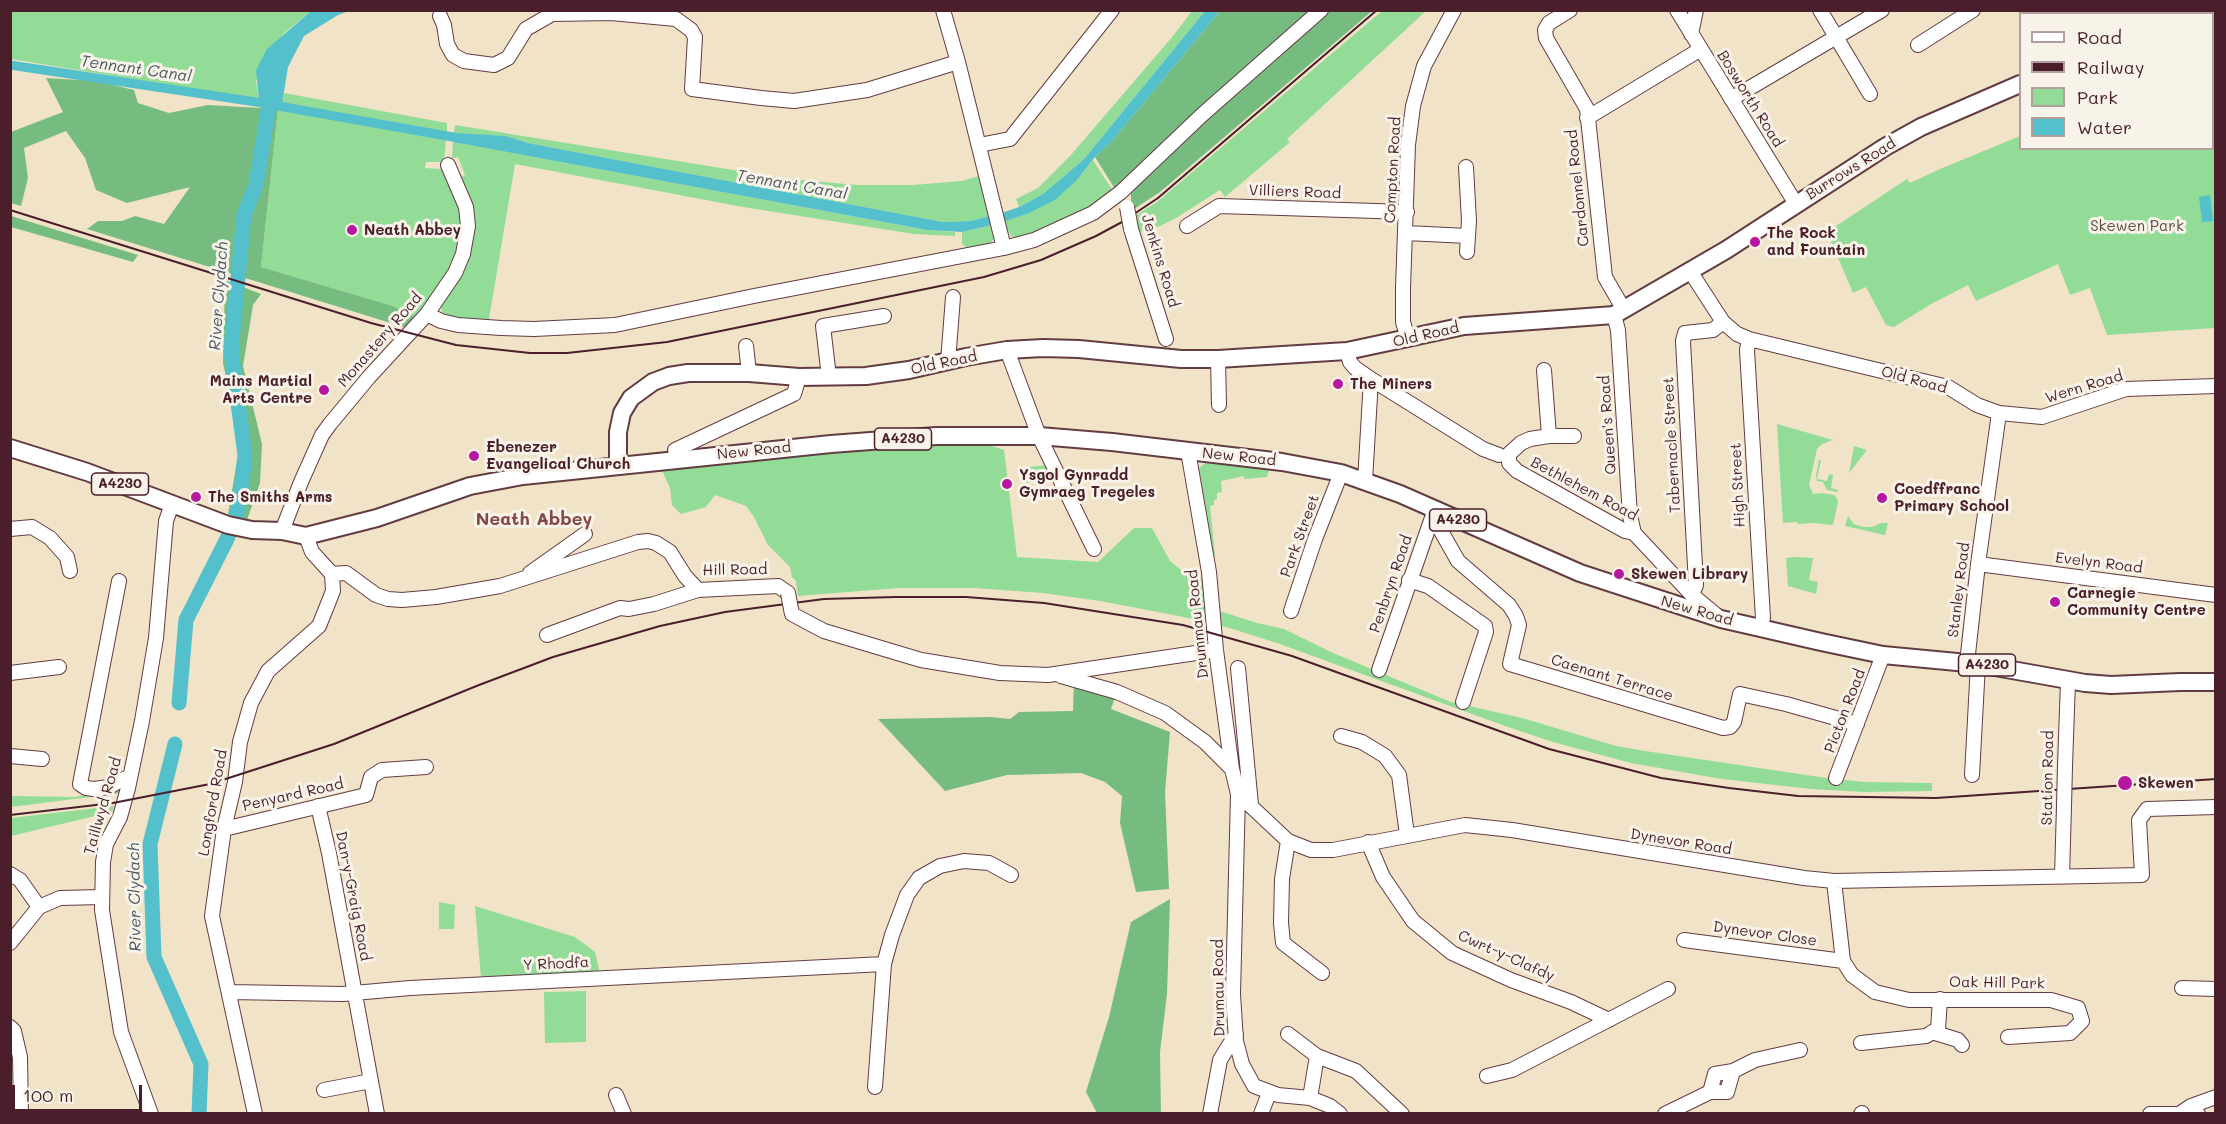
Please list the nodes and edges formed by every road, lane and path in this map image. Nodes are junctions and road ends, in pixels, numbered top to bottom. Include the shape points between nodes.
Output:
1 (944, 10) edge
2 (1112, 10) edge
3 (1321, 10) edge
4 (1454, 10) edge
5 (1569, 10) edge
6 (1677, 10) edge
7 (1696, 10) edge
8 (1820, 10) edge
9 (1882, 10) edge
10 (1973, 10) edge
11 (440, 16) dead end
12 (1691, 34) junction
13 (1836, 38) junction
14 (1918, 45) dead end
15 (1701, 49) junction
16 (958, 62) junction
17 (2019, 84) edge
18 (1870, 94) dead end
19 (1731, 99) junction
20 (1587, 118) junction
21 (979, 145) junction
22 (448, 165) dead end
23 (1466, 167) dead end
24 (1121, 192) junction
25 (1796, 204) junction
26 (1407, 212) junction
27 (1187, 226) dead end
28 (1406, 233) junction
29 (1468, 236) junction
30 (1004, 248) junction
31 (1467, 252) dead end
32 (1690, 271) junction
33 (953, 297) dead end
34 (1619, 313) junction
35 (427, 314) junction
36 (884, 316) dead end
37 (1723, 321) junction
38 (1166, 339) dead end
39 (1408, 339) junction
40 (1749, 339) junction
41 (746, 346) dead end
42 (1007, 350) junction
43 (1347, 351) junction
44 (1218, 359) junction
45 (948, 362) junction
46 (1544, 370) dead end
47 (749, 373) junction
48 (799, 377) junction
49 (829, 377) junction
50 (1371, 379) junction
51 (2216, 386) edge
52 (1219, 405) dead end
53 (2000, 413) junction
54 (1039, 436) junction
55 (1549, 436) junction
56 (1574, 436) dead end
57 (10, 448) edge
58 (675, 450) dead end
59 (1188, 451) junction
60 (1504, 459) junction
61 (618, 465) junction
62 (1341, 473) junction
63 (1365, 481) junction
64 (172, 504) junction
65 (1434, 513) junction
66 (10, 529) edge
67 (282, 531) junction
68 (1634, 533) junction
69 (585, 534) dead end
70 (306, 536) junction
71 (1094, 549) dead end
72 (1978, 564) junction
73 (70, 571) dead end
74 (332, 574) junction
75 (119, 580) dead end
76 (521, 580) junction
77 (1409, 580) junction
78 (698, 590) junction
79 (1692, 595) junction
80 (2216, 595) edge
81 (1291, 611) dead end
82 (1721, 619) junction
83 (1760, 628) junction
84 (547, 635) dead end
85 (1216, 650) junction
86 (1883, 655) junction
87 (1972, 663) junction
88 (59, 667) dead end
89 (1238, 668) dead end
90 (1379, 670) dead end
91 (10, 673) edge
92 (1048, 675) junction
93 (2068, 681) junction
94 (2216, 682) edge
95 (1463, 702) dead end
96 (1857, 724) junction
97 (1341, 736) dead end
98 (10, 756) edge
99 (42, 759) dead end
100 (426, 767) dead end
101 (1232, 769) junction
102 (1972, 775) dead end
103 (130, 777) junction
104 (1836, 778) dead end
105 (1238, 794) junction
106 (1251, 805) junction
107 (318, 806) junction
108 (2216, 807) edge
109 (224, 829) junction
110 (1407, 835) junction
111 (1288, 841) junction
112 (1368, 842) junction
113 (10, 874) edge
114 (1011, 875) dead end
115 (2062, 877) junction
116 (1834, 881) junction
117 (102, 897) junction
118 (39, 907) junction
119 (1684, 940) dead end
120 (10, 943) edge
121 (1842, 958) junction
122 (884, 964) junction
123 (1322, 973) dead end
124 (2182, 988) dead end
125 (1668, 989) dead end
126 (2216, 989) edge
127 (229, 992) junction
128 (355, 992) junction
129 (1940, 999) junction
130 (1609, 1020) junction
131 (10, 1027) edge
132 (1932, 1032) junction
133 (1236, 1034) junction
134 (1288, 1034) dead end
135 (2008, 1037) dead end
136 (1862, 1043) dead end
137 (1962, 1045) dead end
138 (1800, 1050) dead end
139 (1317, 1056) junction
140 (1487, 1076) dead end
141 (371, 1081) junction
142 (875, 1087) dead end
143 (324, 1090) dead end
144 (1269, 1093) junction
145 (2216, 1097) edge
146 (1310, 1098) junction
147 (2182, 1112) edge
148 (21, 1113) edge
149 (152, 1113) edge
150 (255, 1113) edge
151 (377, 1113) edge
152 (1210, 1113) edge
153 (1261, 1113) edge
154 (1340, 1113) edge
155 (1402, 1113) edge
156 (1665, 1113) edge
157 (2150, 1113) edge
158 (2198, 1113) edge

1 - 16 street
2 - 21 street via 1010,139
3 - 24 street
4 - 26 street, Compton Road via 1424,66 1415,97 1408,145
5 - 20 street via 1549,23 1546,38 1584,102
6 - 12 street, Bosworth Road
7 - 12 street
8 - 13 street
9 - 13 street
10 - 14 street
11 - 16 street via 453,55 464,61 494,65 508,58 526,29 552,14 611,13 676,19 695,37 692,89 794,101 867,90
12 - 15 street, Bosworth Road
13 - 18 street
13 - 19 street
15 - 19 street, Bosworth Road
15 - 20 street, Cardonnel Road
16 - 21 street
17 - 25 main road, Burrows Road via 1921,127
19 - 25 street, Bosworth Road
20 - 34 street, Cardonnel Road via 1605,277
21 - 30 street
22 - 35 street, Monastery Road via 466,207 466,242 455,273
23 - 29 street
24 - 30 street via 1093,213 1034,240
24 - 38 street, Jenkins Road, bridge
25 - 32 main road, Burrows Road
26 - 27 street, Villiers Road via 1219,206
26 - 28 street, Compton Road
28 - 29 street
28 - 39 street, Compton Road via 1403,322
29 - 31 street
30 - 35 street via 615,325 501,328 458,325
32 - 34 main road, Old Road
32 - 37 street, Old Road
33 - 45 street
34 - 39 main road, Old Road via 1484,324
34 - 68 street, Queen's Road
35 - 67 street, Monastery Road via 322,435
36 - 49 street via 823,326
37 - 40 street, Old Road
37 - 79 street, Tabernacle Street via 1713,330 1685,333 1683,341 1696,585
39 - 43 main road, Old Road
40 - 53 street, Old Road via 1948,387 1977,405
40 - 83 street, High Street via 1763,618
41 - 47 street
42 - 44 main road, Old Road via 1079,349
42 - 45 main road, Old Road
42 - 54 street
43 - 44 main road, Old Road
43 - 50 street, Bethlehem Road via 1355,368
44 - 52 street
45 - 49 main road, Old Road via 866,376
46 - 55 street
47 - 48 main road, Old Road
47 - 61 main road, Old Road via 688,373 669,376 645,387 631,398 622,413
48 - 49 main road, Old Road
48 - 58 street via 794,394
50 - 60 street, Bethlehem Road
50 - 63 street
51 - 53 street, Wern Road via 2126,389 2042,417
53 - 72 street, Stanley Road
54 - 59 main road, New Road / A4230
54 - 61 main road, New Road / A4230 via 936,436
54 - 71 street
55 - 56 street
55 - 60 street via 1521,443
57 - 64 main road, A4230
59 - 62 main road, New Road / A4230 via 1293,463
59 - 85 street, Drummau Road via 1209,572
60 - 68 street, Bethlehem Road via 1517,471
61 - 70 main road, New Road / A4230 via 489,481 377,518
62 - 63 main road, New Road / A4230
62 - 81 street, Park Street
63 - 65 main road, New Road / A4230
64 - 67 main road, New Road / A4230 via 233,526
64 - 103 street, Taillwyd Road via 166,521 156,638
65 - 77 street, Penbryn Road
65 - 82 main road, New Road / A4230 via 1580,573
65 - 96 street, Caenant Terrace via 1458,561 1509,605 1519,625 1510,664 1723,728 1734,722 1740,694
66 - 73 street via 32,527 50,538 67,557
67 - 70 main road, New Road / A4230
68 - 79 street, Bethlehem Road
69 - 76 street
70 - 74 street via 312,552
72 - 80 street, Evelyn Road
72 - 87 street, Stanley Road
74 - 76 street, Hill Road via 346,573 376,595 402,600
74 - 109 street, Longford Road via 333,591 319,626 268,671 251,703
75 - 103 street via 80,784 94,789 109,787
76 - 78 street, Hill Road via 648,541 670,552
77 - 90 street, Penbryn Road
77 - 95 street via 1428,586 1485,627
78 - 84 street via 654,604 620,608
78 - 92 street, Hill Road, bridge via 778,586 788,593 792,614 824,631 921,660 1000,674
79 - 82 street, Bethlehem Road
82 - 83 main road, New Road / A4230
83 - 86 main road, New Road / A4230
85 - 92 street, Hill Road
85 - 101 street, Drummau Road
86 - 87 main road, New Road / A4230
86 - 96 street, Picton Road
87 - 93 main road, New Road / A4230
87 - 102 street, Stanley Road
88 - 91 street
89 - 106 street
92 - 101 street via 1066,676 1117,692 1165,713 1205,742
93 - 94 main road, New Road / A4230 via 2111,685
93 - 115 street, Station Road, bridge
96 - 104 street, Picton Road
97 - 110 street via 1362,742 1385,756 1399,775
98 - 99 street
100 - 107 street, Penyard Road via 382,770 371,777 366,795
101 - 105 street, Drummau Road
103 - 117 street, Taillwyd Road via 120,817 106,844
105 - 106 street, Dynevor Road
105 - 133 street, Drumau Road via 1233,994
106 - 111 street, Dynevor Road
107 - 109 street, Penyard Road
107 - 128 street, Dan-y-Graig Road
108 - 115 street, Dynevor Road via 2147,809 2139,819 2142,875
109 - 127 street, Longford Road via 212,916
110 - 112 street, Dynevor Road
110 - 116 street, Dynevor Road via 1465,825
111 - 112 street, Dynevor Road via 1311,850 1333,850
111 - 123 street via 1282,879 1283,943
112 - 130 street, Cwrt-y-Clafdy via 1383,878 1413,921 1452,953
113 - 118 street via 20,880
114 - 122 street via 989,863 964,861 940,866 919,878 907,895
115 - 116 street, Dynevor Road
116 - 121 street
117 - 118 street via 60,898
117 - 149 street, Taillwyd Road via 121,1032
118 - 120 street
119 - 121 street, Dynevor Close
121 - 129 street, Oak Hill Park via 1852,975 1875,992 1909,1000
122 - 128 street, Y Rhodfa via 435,984
122 - 142 street
124 - 126 street
125 - 130 street
127 - 128 street, Y Rhodfa
127 - 150 street, Longford Road
128 - 141 street, Dan-y-Graig Road
129 - 132 street via 1938,1029
129 - 135 street, Oak Hill Park via 2051,1000 2078,1008 2082,1021 2070,1033
130 - 140 street via 1512,1070
131 - 148 street via 20,1057
132 - 136 street via 1926,1036
132 - 137 street
133 - 144 street, Drumau Road via 1247,1074 1254,1086
133 - 152 street via 1220,1060
134 - 139 street
138 - 156 street via 1715,1074 1710,1092
139 - 146 street
139 - 155 street via 1356,1071
141 - 143 street
141 - 151 street, Dan-y-Graig Road
144 - 146 street
144 - 153 street
145 - 147 street
146 - 154 street
147 - 157 street
147 - 158 street

